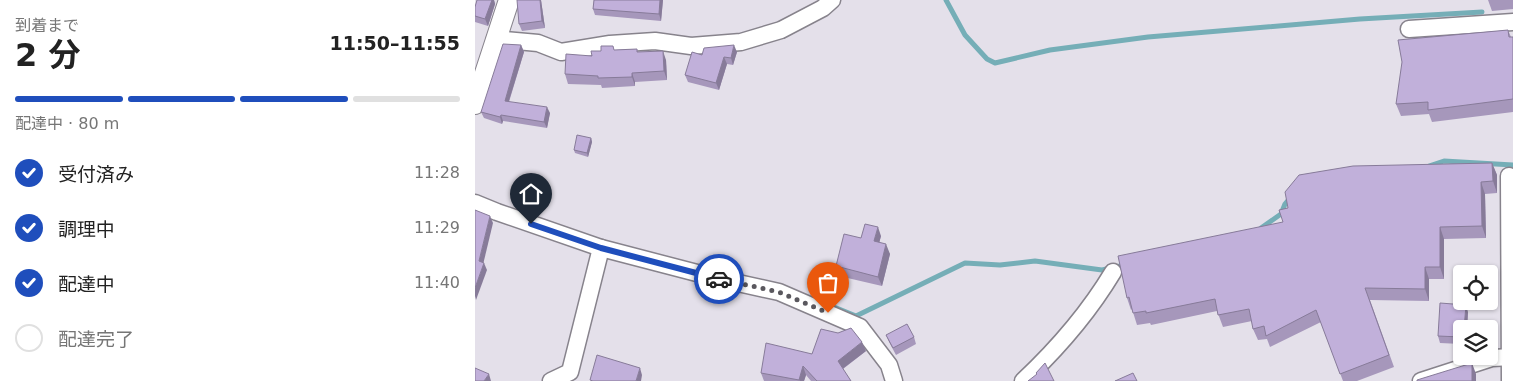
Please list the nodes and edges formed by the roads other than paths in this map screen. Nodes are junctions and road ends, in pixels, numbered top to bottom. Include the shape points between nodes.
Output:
1 (509, 0) edge
2 (832, 0) edge
3 (1513, 22) edge
4 (1409, 29) dead end
5 (495, 39) junction
6 (475, 104) edge
7 (1509, 176) dead end
8 (475, 203) edge
9 (601, 248) junction
10 (1113, 272) dead end
11 (1512, 357) edge
12 (551, 381) edge
13 (894, 381) edge
14 (1023, 381) edge
15 (1421, 381) edge
16 (1510, 381) edge

1 - 5 main road
2 - 5 street via 781,30 741,42 691,46 655,42 609,44 561,52 538,43
3 - 4 street
5 - 6 main road
7 - 11 street
8 - 9 street
9 - 12 street via 570,372
9 - 13 street via 779,292 861,327 889,365
10 - 14 street via 1097,298
11 - 15 street via 1491,358
11 - 16 street

